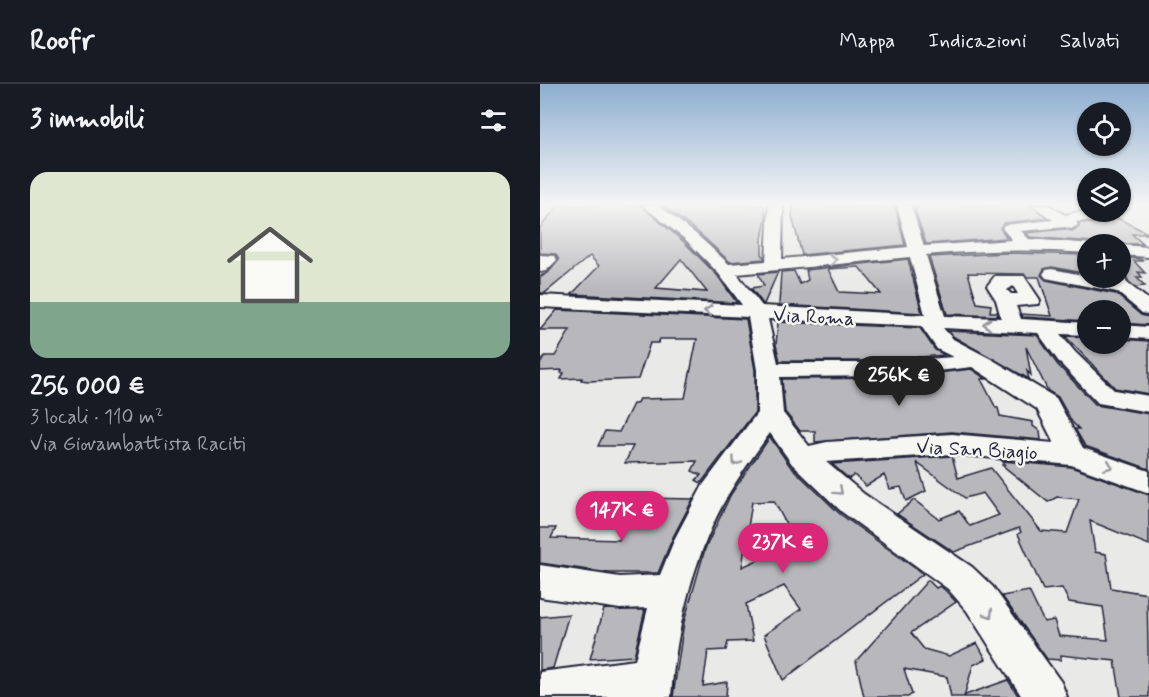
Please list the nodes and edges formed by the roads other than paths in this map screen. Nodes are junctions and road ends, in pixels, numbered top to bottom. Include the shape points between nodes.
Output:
1 (687, 234) edge
2 (775, 234) edge
3 (912, 234) edge
4 (1015, 234) edge
5 (1025, 244) junction
6 (1077, 247) edge
7 (917, 251) junction
8 (1131, 251) edge
9 (1149, 252) edge
10 (774, 265) junction
11 (724, 270) junction
12 (1052, 274) dead end
13 (1077, 278) edge
14 (1131, 286) edge
15 (1124, 288) edge
16 (1149, 289) edge
17 (1005, 300) dead end
18 (540, 301) edge
19 (1149, 309) edge
20 (757, 313) junction
21 (932, 321) junction
22 (1013, 325) junction
23 (1044, 327) junction
24 (1077, 328) edge
25 (1131, 332) edge
26 (1149, 333) edge
27 (975, 360) junction
28 (768, 370) junction
29 (1149, 404) edge
30 (770, 414) junction
31 (1073, 455) junction
32 (802, 457) junction
33 (1149, 482) edge
34 (540, 581) edge
35 (673, 591) junction
36 (650, 688) edge
37 (540, 692) edge
38 (1046, 697) edge

1 - 11 street
2 - 10 street
3 - 7 street
4 - 5 street
5 - 6 street
5 - 7 street
10 -> 7 street
7 - 21 street
8 - 9 street
10 - 11 street
11 - 20 street
12 - 13 street
14 - 16 street
15 - 19 street
17 - 22 street
20 -> 18 street, Via Roma
20 - 21 street, Via Roma
20 - 28 street
22 -> 21 street, Via Roma
21 - 27 street via 945,344
22 - 23 street, Via Roma
23 - 24 street, Via Roma
23 - 29 street via 1107,397
25 - 26 street
27 - 28 street via 902,369
27 - 31 street via 1047,405
28 - 30 street
30 - 32 street
30 -> 35 street via 713,495 686,549
31 - 32 street, Via San Biagio via 952,444
31 -> 33 street, Via San Biagio
32 -> 38 street via 853,503 960,578 980,599
34 - 35 street via 620,593
35 - 36 street
36 - 37 street

